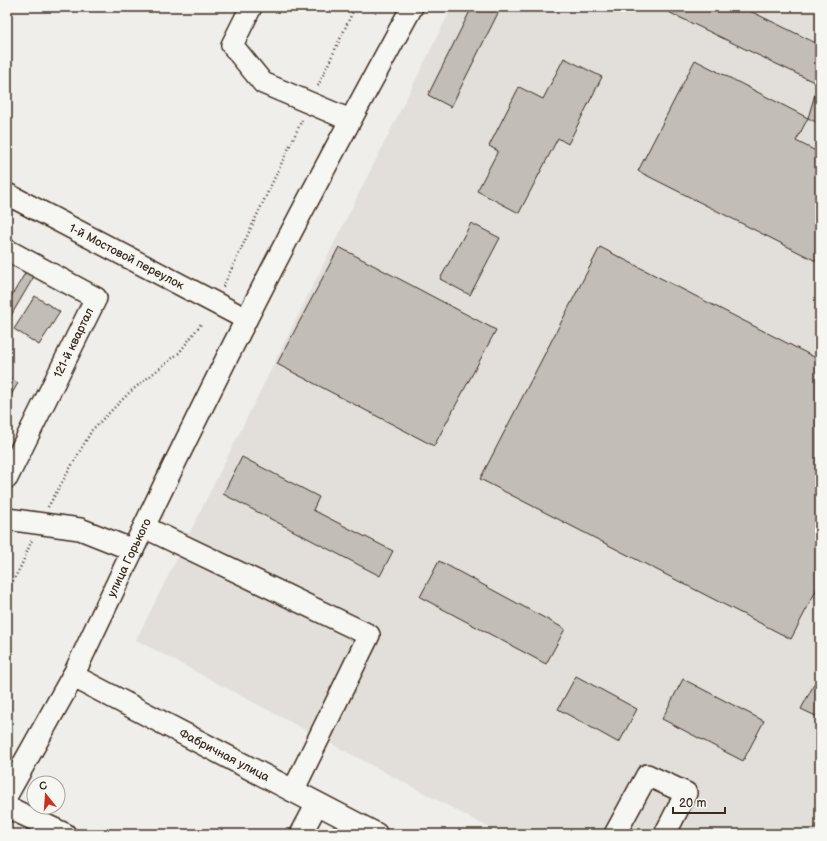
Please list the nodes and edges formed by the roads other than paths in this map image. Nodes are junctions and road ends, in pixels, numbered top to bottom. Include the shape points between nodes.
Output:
1 (251, 7) edge
2 (412, 7) edge
3 (350, 120) junction
4 (7, 194) edge
5 (7, 250) edge
6 (246, 319) junction
7 (7, 478) edge
8 (7, 519) edge
9 (144, 527) junction
10 (133, 550) junction
11 (73, 676) junction
12 (294, 791) junction
13 (7, 794) edge
14 (317, 804) junction
15 (7, 807) edge
16 (65, 834) edge
17 (301, 834) edge
18 (376, 834) edge
19 (615, 834) edge
20 (665, 834) edge

1 - 3 street via 232,45 263,83
2 - 3 street, улица Горького
3 - 6 street, улица Горького
4 - 6 street, 1-й Мостовой переулок
5 - 7 street, 121-й квартал via 96,298
6 - 9 street, улица Горького
8 - 10 street via 80,529
9 - 10 street, улица Горького
9 - 12 street via 369,635
10 - 11 street, улица Горького
11 - 12 main road, Фабричная улица
11 - 13 main road, улица Горького
12 - 14 main road, Фабричная улица
14 - 17 street
14 - 18 main road, Фабричная улица
15 - 16 street
19 - 20 street via 648,775 686,792

